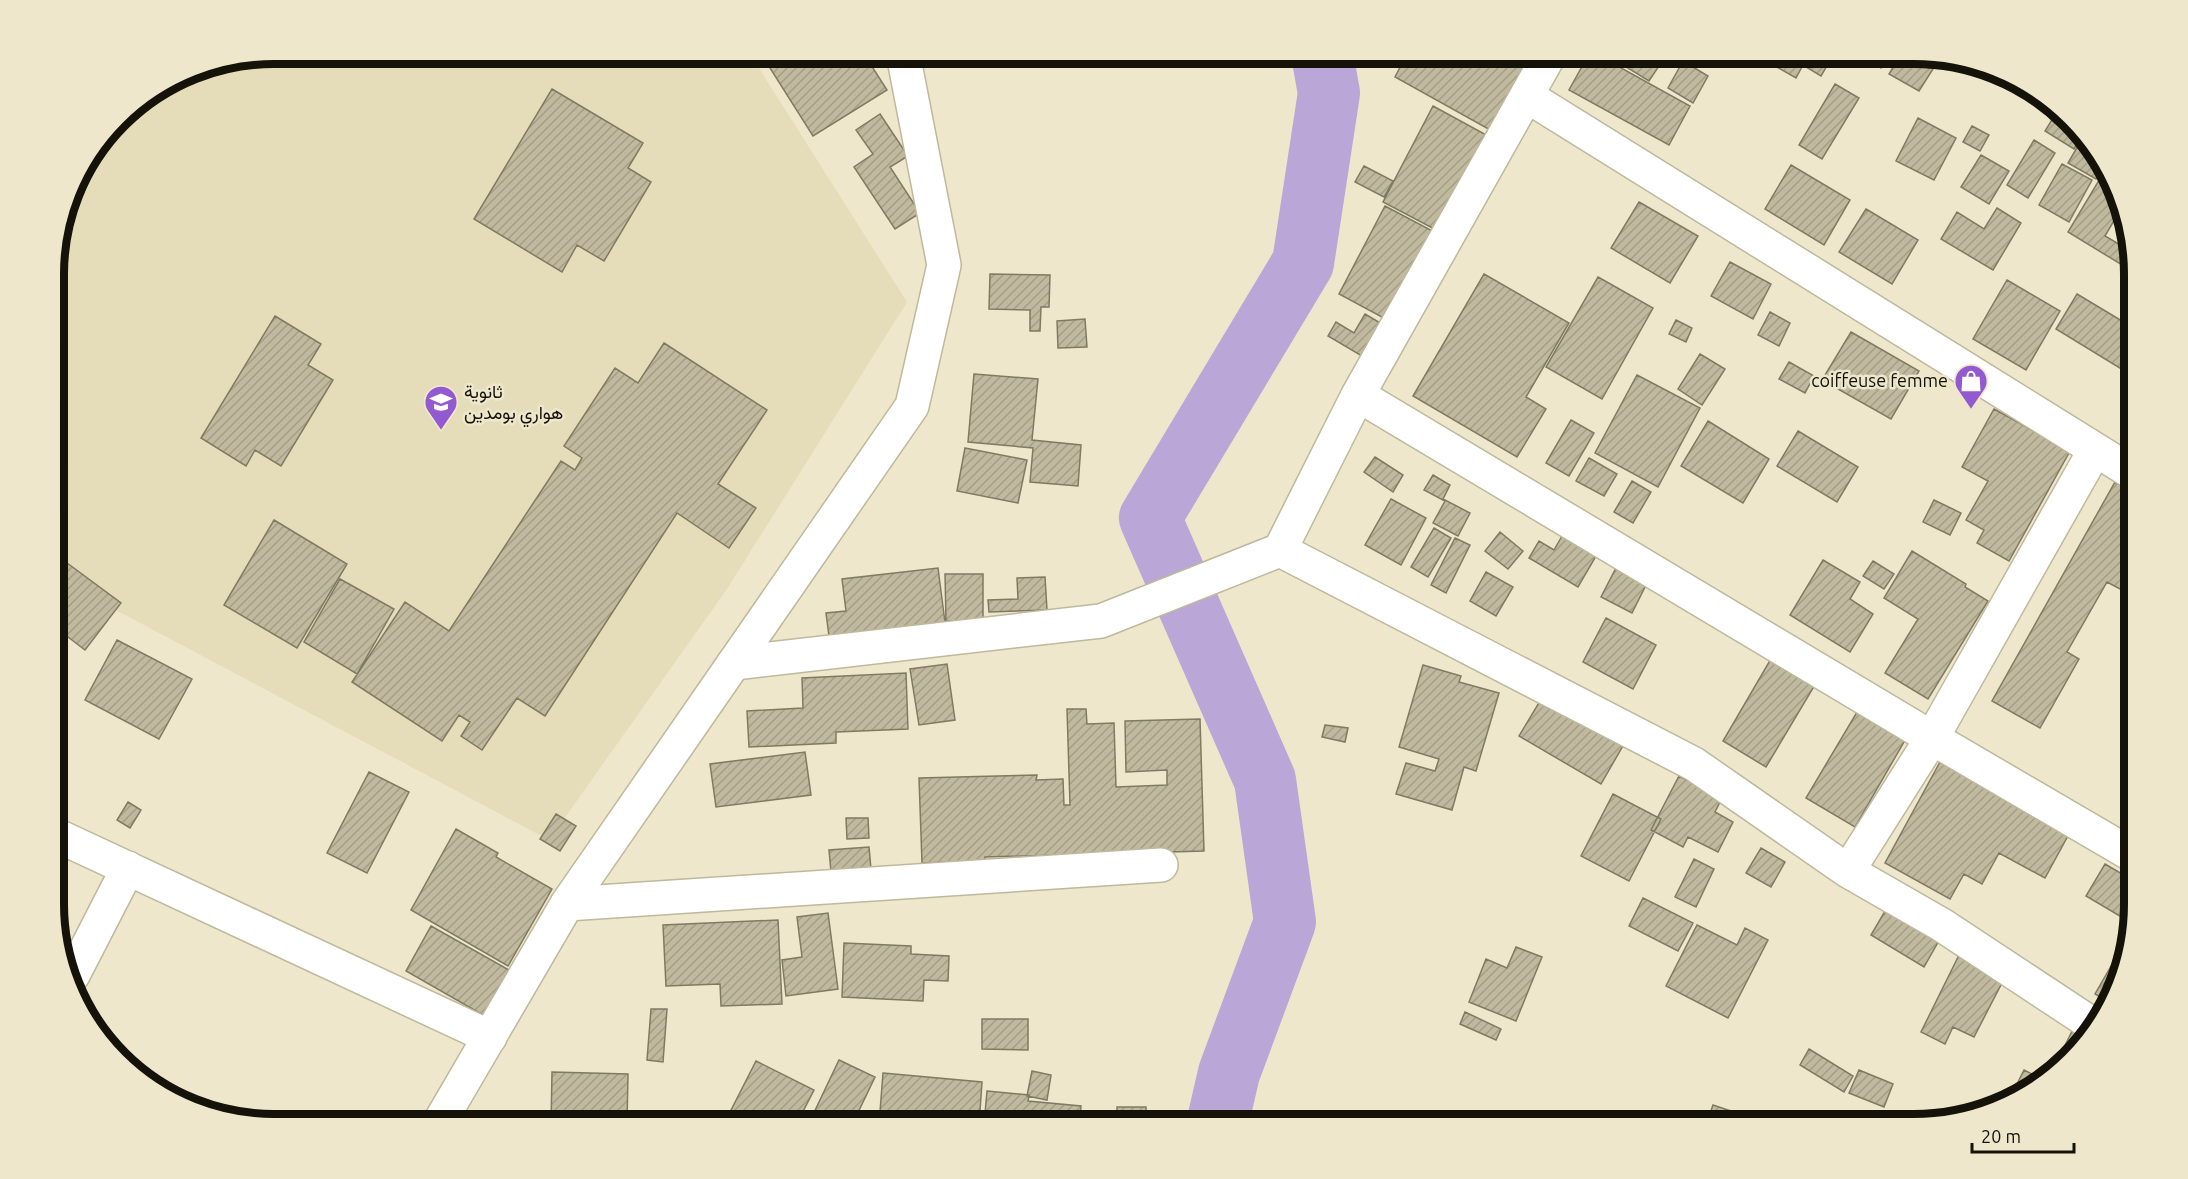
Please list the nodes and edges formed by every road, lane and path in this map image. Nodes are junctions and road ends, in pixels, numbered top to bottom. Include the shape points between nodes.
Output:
1 (905, 64) edge
2 (1545, 64) edge
3 (1527, 96) junction
4 (1358, 395) junction
5 (2095, 450) junction
6 (2124, 468) edge
7 (1280, 550) junction
8 (734, 663) junction
9 (1932, 738) junction
10 (64, 839) edge
11 (2124, 850) edge
12 (1161, 865) dead end
13 (128, 868) junction
14 (1848, 871) junction
15 (567, 904) junction
16 (75, 970) edge
17 (2088, 1021) edge
18 (490, 1037) junction
19 (444, 1114) edge

1 - 8 street via 944,265 912,406
2 - 3 street
3 - 4 street
3 - 5 street
4 - 7 street
4 - 9 street
5 - 6 street
5 - 9 street
7 - 8 street via 1101,621
7 - 14 street via 1694,764
8 - 15 street
9 - 11 street
9 - 14 street
10 - 13 street
12 - 15 street
13 - 16 street
13 - 18 street
14 - 17 street via 1942,925
15 - 18 street
18 - 19 street

